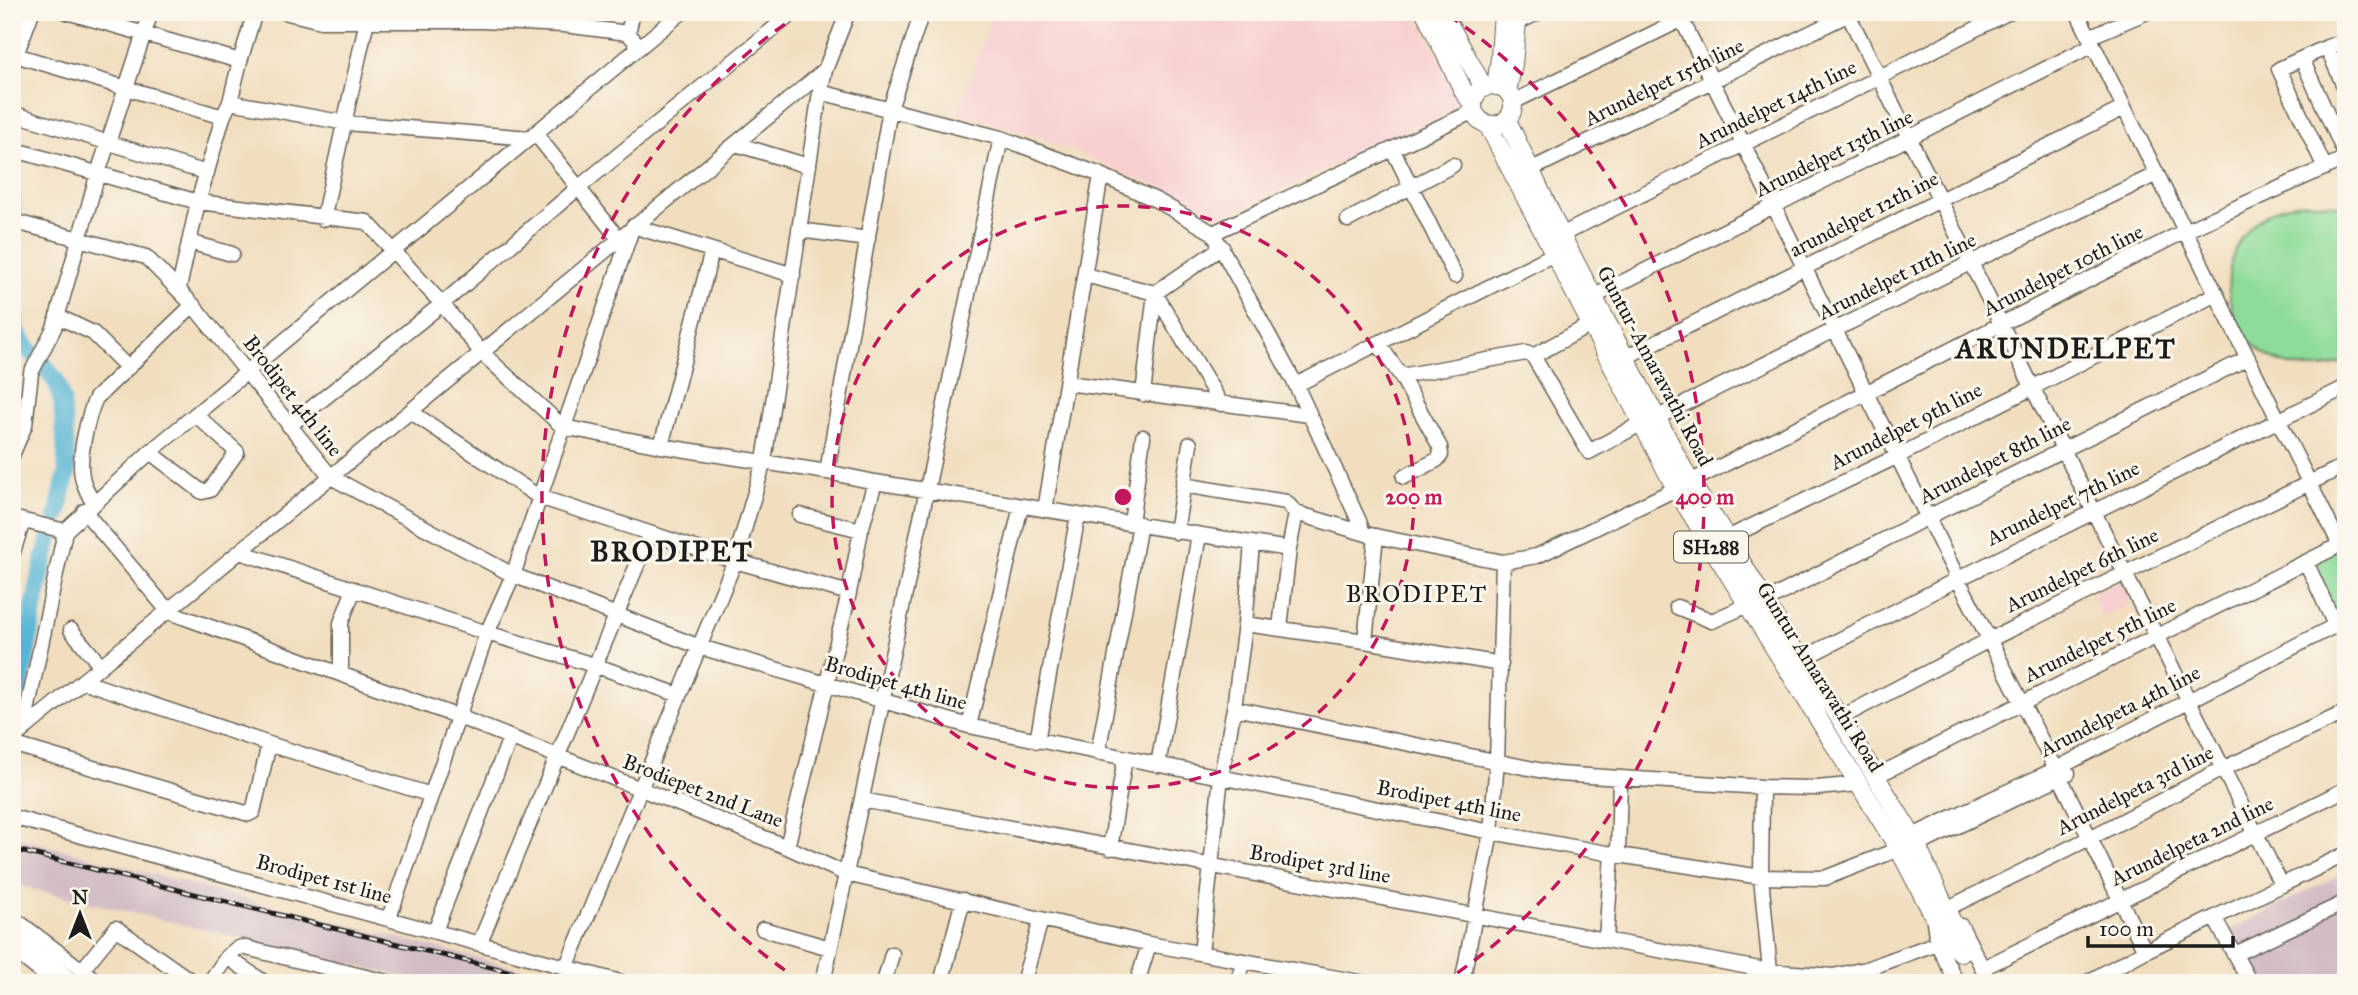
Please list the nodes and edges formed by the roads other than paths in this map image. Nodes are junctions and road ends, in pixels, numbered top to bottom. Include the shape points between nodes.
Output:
1 (67, 12) edge
2 (151, 12) edge
3 (255, 12) edge
4 (284, 12) edge
5 (633, 12) edge
6 (682, 12) edge
7 (790, 12) edge
8 (848, 12) edge
9 (922, 12) edge
10 (1425, 12) edge
11 (1442, 12) edge
12 (1539, 12) edge
13 (1697, 12) edge
14 (2009, 12) edge
15 (2077, 12) edge
16 (2147, 12) edge
17 (1850, 13) edge
18 (12, 14) edge
19 (30, 16) edge
20 (385, 16) edge
21 (1513, 16) edge
22 (1680, 16) edge
23 (323, 17) edge
24 (484, 17) edge
25 (566, 19) edge
26 (367, 20) junction
27 (628, 33) junction
28 (145, 35) junction
29 (2091, 41) junction
30 (2346, 41) edge
31 (639, 46) junction
32 (2327, 47) junction
33 (13, 58) edge
34 (2302, 59) junction
35 (240, 61) junction
36 (825, 70) junction
37 (1881, 78) junction
38 (1712, 83) junction
39 (127, 88) junction
40 (2346, 91) edge
41 (820, 92) junction
42 (1500, 92) junction
43 (230, 102) junction
44 (1473, 107) junction
45 (2124, 108) junction
46 (890, 109) junction
47 (12, 113) edge
48 (223, 117) junction
49 (1507, 120) junction
50 (346, 123) junction
51 (1488, 125) junction
52 (532, 135) junction
53 (1001, 138) junction
54 (1910, 138) junction
55 (108, 143) junction
56 (1742, 143) junction
57 (736, 144) junction
58 (12, 149) edge
59 (1393, 150) junction
60 (2346, 157) edge
61 (1453, 165) dead end
62 (808, 166) junction
63 (2325, 168) junction
64 (1531, 170) junction
65 (98, 173) junction
66 (207, 173) junction
67 (2157, 174) junction
68 (1101, 175) junction
69 (1410, 186) junction
70 (578, 188) junction
71 (1941, 199) junction
72 (198, 202) junction
73 (1774, 206) junction
74 (323, 219) junction
75 (1348, 220) dead end
76 (12, 221) edge
77 (633, 226) junction
78 (799, 230) junction
79 (2185, 231) junction
80 (1213, 233) junction
81 (1561, 235) junction
82 (79, 239) junction
83 (618, 239) junction
84 (868, 239) junction
85 (189, 242) junction
86 (1222, 247) junction
87 (394, 251) junction
88 (712, 251) junction
89 (232, 254) dead end
90 (1554, 254) junction
91 (1970, 263) junction
92 (1804, 268) junction
93 (793, 275) junction
94 (1085, 275) junction
95 (1455, 276) dead end
96 (179, 288) junction
97 (1155, 293) junction
98 (2216, 294) junction
99 (1593, 297) junction
100 (442, 304) junction
101 (193, 305) junction
102 (57, 316) junction
103 (1590, 325) junction
104 (2001, 325) junction
105 (1835, 330) junction
106 (1378, 343) junction
107 (482, 353) junction
108 (1534, 356) junction
109 (2248, 358) junction
110 (1617, 361) junction
111 (128, 368) junction
112 (247, 372) junction
113 (1401, 376) junction
114 (1067, 383) junction
115 (1296, 385) junction
116 (2032, 386) junction
117 (2346, 387) edge
118 (1866, 392) junction
119 (1143, 394) junction
120 (1221, 404) junction
121 (20, 405) edge
122 (411, 412) junction
123 (196, 415) junction
124 (1309, 415) junction
125 (2278, 419) junction
126 (1649, 421) junction
127 (289, 426) junction
128 (564, 427) junction
129 (1143, 437) dead end
130 (1190, 444) dead end
131 (661, 446) junction
132 (2064, 449) junction
133 (150, 452) junction
134 (12, 455) edge
135 (1898, 456) junction
136 (764, 461) junction
137 (2346, 466) edge
138 (828, 472) junction
139 (331, 477) junction
140 (1404, 477) dead end
141 (875, 482) junction
142 (2310, 483) junction
143 (1183, 485) junction
144 (1683, 486) junction
145 (927, 490) junction
146 (539, 497) junction
147 (1021, 506) junction
148 (88, 507) junction
149 (1045, 510) junction
150 (2094, 512) junction
151 (1296, 513) junction
152 (800, 515) dead end
153 (1078, 515) junction
154 (1928, 517) junction
155 (18, 519) edge
156 (1135, 524) junction
157 (861, 530) junction
158 (65, 531) junction
159 (1176, 532) junction
160 (650, 534) junction
161 (1369, 534) junction
162 (1199, 535) junction
163 (1727, 538) junction
164 (1252, 544) junction
165 (2343, 544) edge
166 (1289, 549) junction
167 (240, 552) junction
168 (12, 555) edge
169 (735, 561) junction
170 (1503, 562) junction
171 (2306, 562) junction
172 (2124, 573) junction
173 (513, 575) junction
174 (1958, 579) junction
175 (354, 589) junction
176 (849, 593) junction
177 (1756, 604) junction
178 (1677, 607) dead end
179 (169, 611) junction
180 (617, 614) junction
181 (1245, 624) junction
182 (2342, 625) edge
183 (1280, 628) junction
184 (71, 630) dead end
185 (487, 633) junction
186 (2155, 635) junction
187 (1989, 640) junction
188 (1365, 641) junction
189 (700, 647) junction
190 (1800, 660) junction
191 (1501, 664) junction
192 (101, 666) junction
193 (597, 666) junction
194 (341, 673) junction
195 (82, 681) junction
196 (827, 685) junction
197 (679, 695) junction
198 (883, 701) junction
199 (2021, 702) junction
200 (2190, 704) junction
201 (1234, 708) junction
202 (2346, 712) edge
203 (459, 717) junction
204 (1840, 718) junction
205 (969, 726) junction
206 (18, 734) edge
207 (510, 738) junction
208 (1037, 741) junction
209 (12, 744) edge
210 (269, 744) junction
211 (1098, 753) junction
212 (557, 757) junction
213 (1125, 758) junction
214 (1497, 761) junction
215 (1158, 765) junction
216 (2222, 769) junction
217 (2058, 773) junction
218 (1221, 776) junction
219 (1620, 779) junction
220 (1866, 780) junction
221 (1762, 787) junction
222 (639, 788) junction
223 (2346, 789) edge
224 (431, 795) junction
225 (862, 800) junction
226 (12, 817) edge
227 (1490, 832) junction
228 (2254, 833) junction
229 (2090, 838) junction
230 (1909, 844) junction
231 (787, 847) junction
232 (1111, 848) junction
233 (1615, 854) junction
234 (2346, 854) edge
235 (1211, 865) junction
236 (846, 874) junction
237 (1761, 877) junction
238 (2281, 884) junction
239 (2121, 899) junction
240 (963, 900) junction
241 (2346, 902) edge
242 (1943, 910) junction
243 (1475, 914) junction
244 (12, 917) edge
245 (389, 918) junction
246 (2216, 919) junction
247 (1041, 920) junction
248 (12, 925) edge
249 (763, 929) dead end
250 (435, 932) junction
251 (12, 933) edge
252 (1606, 939) junction
253 (480, 942) junction
254 (1937, 943) junction
255 (1149, 944) junction
256 (830, 948) junction
257 (13, 950) edge
258 (2145, 951) junction
259 (1961, 952) dead end
260 (1201, 953) junction
261 (892, 954) dead end
262 (2235, 954) junction
263 (227, 957) junction
264 (1244, 961) junction
265 (566, 968) junction
266 (1983, 968) junction
267 (1768, 977) edge
268 (80, 978) edge
269 (364, 980) edge
270 (1345, 981) edge
271 (55, 983) edge
272 (99, 983) edge
273 (194, 983) edge
274 (209, 983) edge
275 (265, 983) edge
276 (391, 983) edge
277 (624, 983) edge
278 (822, 983) edge
279 (884, 983) edge
280 (941, 983) edge
281 (1023, 983) edge
282 (1137, 983) edge
283 (1237, 983) edge
284 (1365, 983) edge
285 (1462, 983) edge
286 (1958, 983) edge
287 (1990, 983) edge
288 (2086, 983) edge
289 (2237, 983) edge

1 - 28 street
2 - 28 street
3 - 35 street
4 - 23 street
5 - 27 street
6 - 31 street
7 - 70 street
8 - 36 street
9 - 46 street
10 - 44 main road
11 - 42 main road
12 - 21 street
13 - 22 street
14 - 37 street, Arundelpet 14th line
15 - 29 street
16 - 29 street, Arundelpet 13th line
17 - 37 street
17 - 38 street, Arundelpet 15th line
18 - 19 street
19 - 33 street
20 - 24 street
20 - 26 street
21 - 42 main road via 1500,58
22 - 38 street
22 - 42 street
23 - 26 street
24 - 25 street
25 - 27 street
26 - 50 street
27 - 31 street
28 - 35 street
28 - 39 street
29 - 45 street
29 - 54 street, Arundelpet 13th line
30 - 32 street
31 - 52 street
32 - 34 street
32 - 40 street
33 - 39 street
34 - 60 street
34 - 63 street via 2279,69
35 - 43 street
36 - 41 street
36 - 57 street
37 - 54 street
37 - 56 street, Arundelpet 14th line
38 - 56 street
38 - 64 street, Arundelpet 15th line
39 - 48 street
39 - 55 street
41 - 46 street
41 - 62 street
42 - 44 main road via 1475,97
42 - 49 main road via 1511,114
43 - 48 street
43 - 50 street
44 - 51 main road, SH288
44 - 59 street
45 - 67 street
45 - 71 street, arundelpet 12th ine
46 - 53 street
46 - 84 street
47 - 55 street
48 - 66 street
49 - 51 main road
49 - 64 main road, Guntur-Amaravathi Road / SH288
50 - 52 street
50 - 74 street
51 - 90 main road, Guntur Amaravathi Road / SH288
52 - 70 street
52 - 87 street
53 - 68 street
53 - 145 street
54 - 71 street
54 - 73 street, Arundelpet 13th line
55 - 65 street
55 - 66 street
56 - 73 street
56 - 81 street, Arundelpet 14th line
57 - 62 street
57 - 77 street
58 - 65 street
59 - 69 street
59 - 80 street
60 - 63 street, Arundelpet 10th line
61 - 69 street
62 - 78 street
63 - 79 street, Arundelpet 10th line
64 - 81 main road, Guntur-Amaravathi Road / SH288
65 - 72 street
65 - 82 street
66 - 72 street
67 - 79 street
67 - 91 street, Arundelpet 11th line
68 - 80 street
68 - 94 street
69 - 75 street
69 - 95 street
70 - 83 street
70 - 100 street
71 - 91 street
71 - 92 street, arundelpet 12th ine
72 - 74 street
72 - 85 street
73 - 92 street
73 - 99 street, Arundelpet 13th line
74 - 87 street via 367,222
76 - 82 street, Brodipet 4th line
77 - 83 street
77 - 88 street
77 - 128 street
78 - 84 street
78 - 93 street
79 - 98 street
79 - 104 street, Arundelpet 10th line
80 - 86 street
81 - 99 main road, Guntur-Amaravathi Road / SH288
82 - 96 street, Brodipet 4th line via 146,257
82 - 102 street
83 - 107 street
84 - 138 street
85 - 89 street
85 - 96 street
86 - 97 street
86 - 115 street
87 - 100 street
87 - 112 street
88 - 93 street
88 - 131 street
90 - 103 main road, Guntur Amaravathi Road / SH288
90 - 106 street
91 - 104 street
91 - 105 street, Arundelpet 11th line
92 - 105 street
92 - 110 street, arundelpet 12th ine
93 - 136 street
94 - 97 street
94 - 114 street
96 - 101 street, Brodipet 4th line
97 - 119 street
97 - 120 street
98 - 109 street
98 - 116 street, Arundelpet 9th line
99 - 110 main road, Guntur-Amaravathi Road / SH288
100 - 107 street
100 - 127 street
101 - 111 street
101 - 112 street, Brodipet 4th line
102 - 111 street via 93,333
102 - 121 street
103 - 108 street
103 - 110 main road, Guntur Amaravathi Road / SH288
104 - 116 street
104 - 118 street, Arundelpet 10th line
105 - 118 street
105 - 126 street, Arundelpet 11th line
106 - 113 street
106 - 115 street
107 - 122 street
107 - 128 street
108 - 113 street via 1525,353
108 - 126 street, Arundelpet 11th line via 1589,452
109 - 125 street
109 - 132 street, Arundelpet 8th line
110 - 126 main road, Guntur Amaravathi Road / SH288
111 - 148 street via 96,398 89,417 82,476
112 - 123 street
112 - 127 street, Brodipet 4th line
113 - 140 street via 1441,455
114 - 119 street
114 - 149 street
115 - 124 street
116 - 132 street
116 - 135 street, Arundelpet 9th line
117 - 125 street, Arundelpet 7th line
118 - 135 street
118 - 144 street, Arundelpet 10th line
119 - 120 street
120 - 124 street
121 - 134 street via 25,425
122 - 139 street
122 - 146 street
123 - 133 street
123 - 133 street via 237,452 210,491 202,492
124 - 161 street
125 - 142 street
125 - 150 street, Arundelpet 7th line
126 - 144 main road, Guntur Amaravathi Road / SH288
127 - 139 street, Brodipet 4th line
128 - 131 street
128 - 146 street
129 - 156 street
130 - 143 street
131 - 136 street
132 - 150 street
132 - 154 street, Arundelpet 8th line
133 - 148 street
135 - 154 street
135 - 163 street, Arundelpet 9th line
136 - 138 street
136 - 169 street
137 - 142 street, Arundelpet 6th line
138 - 141 street
139 - 167 street
139 - 173 street, Brodipet 4th line
141 - 145 street
141 - 157 street
142 - 165 street
142 - 172 street, Arundelpet 6th line
143 - 151 street via 1286,502
143 - 159 street
144 - 163 main road, Guntur-Amaravathi Road / SH288
144 - 170 street, Arundelpet 10th line via 1538,556
144 - 177 main road, Guntur Amaravathi Road / SH288
145 - 147 street
145 - 198 street
146 - 160 street
146 - 173 street
147 - 149 street
147 - 205 street
148 - 158 street
148 - 179 street, Brodiepet 2nd Lane
149 - 153 street
150 - 172 street
150 - 174 street, Arundelpet 7th line
151 - 161 street
151 - 166 street
152 - 157 street
153 - 156 street
153 - 208 street
154 - 174 street
154 - 177 street, Arundelpet 8th line
155 - 158 street
155 - 168 street
156 - 159 street
156 - 211 street
157 - 176 street
158 - 206 street
159 - 162 street
160 - 169 street
160 - 180 street
161 - 170 street
161 - 188 street
162 - 164 street
162 - 215 street
163 - 177 main road, Guntur-Amaravathi Road / SH288
164 - 166 street
164 - 181 street
165 - 171 street, Arundelpet 5th line
166 - 183 street
167 - 175 street
167 - 179 street
169 - 176 street
169 - 189 street
170 - 191 street
171 - 182 street
171 - 186 street, Arundelpet 5th line
172 - 186 street
172 - 187 street, Arundelpet 6th line
173 - 180 street, Brodipet 4th line
173 - 185 street
174 - 187 street
174 - 190 street, Arundelpet 7th line
175 - 185 street
175 - 194 street via 341,623
176 - 196 street
177 - 178 street, Arundelpet 8th line via 1712,621
177 - 190 main road, Guntur-Amaravathi Road / SH288
177 - 220 main road, Guntur Amaravathi Road / SH288 via 1784,666
179 - 192 street
179 - 194 street, Brodiepet 2nd Lane
180 - 189 street, Brodipet 4th line
180 - 193 street
181 - 183 street
181 - 201 street
182 - 200 street, Arundelpeta 4th line
183 - 188 street
184 - 192 street
185 - 193 street
185 - 203 street
186 - 199 street, Arundelpet 5th line
186 - 200 street
187 - 199 street
187 - 204 street, Arundelpet 6th line
188 - 191 street
189 - 196 street, Brodipet 4th line
189 - 197 street
190 - 204 main road, Guntur-Amaravathi Road / SH288
191 - 214 street
192 - 195 street
193 - 197 street
193 - 212 street
194 - 203 street, Brodiepet 2nd Lane
195 - 206 street
195 - 210 street
196 - 198 street, Brodipet 4th line
196 - 231 street
197 - 222 street
198 - 205 street, Brodipet 4th line
198 - 225 street
199 - 217 street
199 - 220 street, Arundelpet 5th line
200 - 216 street
200 - 217 street, Arundelpeta 4th line
201 - 214 street
201 - 218 street
202 - 216 street, Arundelpeta 3rd line
203 - 207 street, Brodiepet 2nd Lane
203 - 224 street
204 - 220 main road, Guntur-Amaravathi Road / SH288
205 - 208 street, Brodipet 4th line
207 - 212 street, Brodiepet 2nd Lane
207 - 250 street
208 - 211 street, Brodipet 4th line
209 - 210 street via 249,814
210 - 224 street
211 - 213 street, Brodipet 4th line
212 - 222 street, Brodiepet 2nd Lane
212 - 253 street
213 - 215 street, Brodipet 4th line
213 - 232 street
214 - 219 street via 1558,774
214 - 227 street
215 - 218 street, Brodipet 4th line
216 - 228 street
216 - 229 street, Arundelpeta 3rd line
217 - 229 street
217 - 230 street, Arundelpeta 4th line
218 - 227 street, Brodipet 4th line
218 - 235 street
219 - 221 street
219 - 233 street
220 - 221 street via 1817,788
220 - 230 main road, Guntur Amaravathi Road / SH288
221 - 237 street
222 - 231 street, Brodiepet 2nd Lane
222 - 265 street
223 - 228 street, Arundelpeta 2nd line
224 - 245 street
225 - 232 street, Brodipet 3rd line
225 - 236 street
226 - 245 street, Brodipet 1st line
227 - 233 street, Brodipet 4th line
227 - 243 street
228 - 238 street
228 - 239 street, Arundelpeta 2nd line
229 - 239 street
229 - 242 street, Arundelpeta 3rd line
230 - 237 street, Brodipet 4th line via 1825,878
230 - 242 main road, Guntur Amaravathi Road / SH288
231 - 236 street, Brodiepet 2nd Lane
232 - 235 street, Brodipet 3rd line
233 - 237 street, Brodipet 4th line
233 - 252 street
234 - 238 street
235 - 243 street, Brodipet 3rd line
235 - 260 street
236 - 240 street, Brodiepet 2nd Lane
236 - 256 street
237 - 267 street
238 - 246 street
239 - 258 street
239 - 266 street, Arundelpeta 2nd line
240 - 247 street, Brodiepet 2nd Lane
240 - 280 street
241 - 262 street
242 - 254 street
242 - 259 main road, Guntur Amaravathi Road / SH288 via 1947,941
242 - 266 street
243 - 252 street, Brodipet 3rd line
243 - 285 street
244 - 268 street
245 - 250 street, Brodipet 1st line
246 - 258 street
246 - 262 street
247 - 255 street, Brodiepet 2nd Lane
247 - 281 street
248 - 268 street
249 - 256 street
250 - 253 street, Brodipet 1st line
251 - 268 street
252 - 267 street, Brodipet 3rd line
253 - 265 street, Brodipet 1st line
254 - 267 street, Brodipet 3rd line via 1833,976
254 - 286 street
255 - 260 street, Brodiepet 2nd Lane
255 - 282 street
256 - 278 street
257 - 271 street
258 - 288 street
260 - 264 street, Brodiepet 2nd Lane
261 - 279 street
262 - 289 street via 2247,977
263 - 269 street via 242,947
263 - 274 street
263 - 275 street
264 - 270 street, Brodiepet 2nd Lane
264 - 283 street
265 - 277 street, Brodipet 1st line
266 - 287 street
268 - 272 street
268 - 273 street via 116,928
269 - 276 street
270 - 284 street, Brodiepet 2nd Lane

